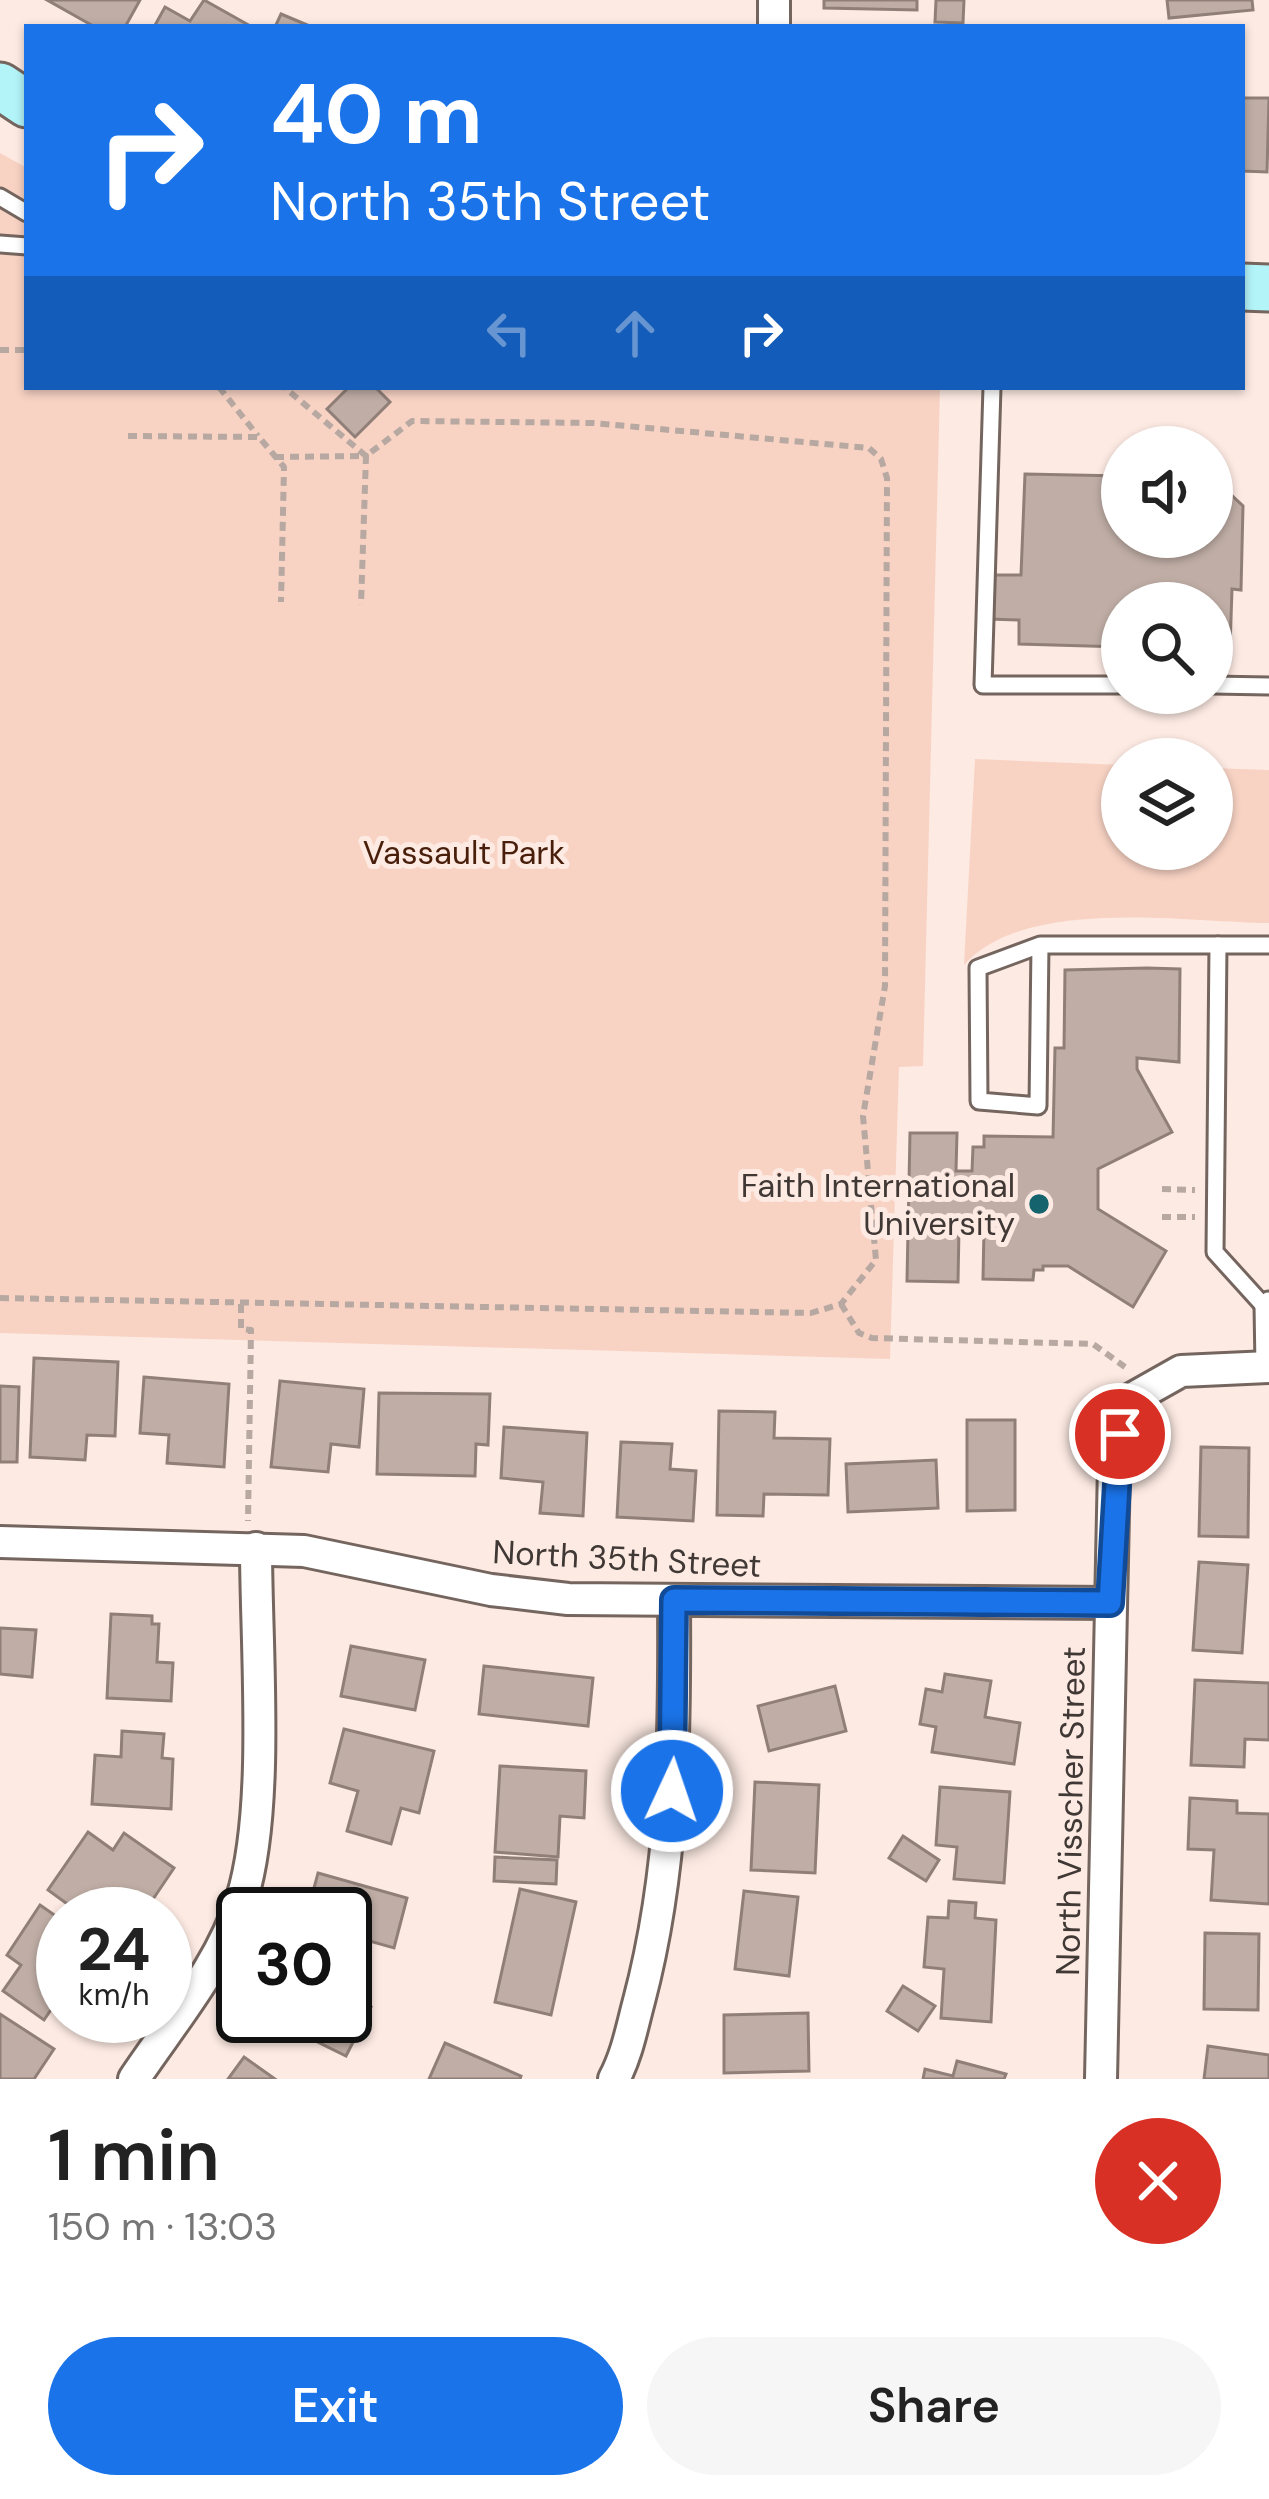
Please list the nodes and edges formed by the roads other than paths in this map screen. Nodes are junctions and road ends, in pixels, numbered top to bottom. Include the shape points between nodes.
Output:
1 (992, 390) edge
2 (1101, 685) edge
3 (1233, 686) edge
4 (1269, 686) edge
5 (1040, 945) junction
6 (1218, 945) junction
7 (1269, 945) edge
8 (1266, 1302) edge
9 (1267, 1367) edge
10 (0, 1542) edge
11 (252, 1548) junction
12 (674, 1600) junction
13 (1110, 1603) junction
14 (134, 2079) edge
15 (614, 2079) edge
16 (1101, 2079) edge

1 - 2 lane via 983,685
3 - 4 lane
5 - 5 lane via 978,968 979,1101 1038,1106
5 - 6 lane
6 - 7 lane
6 - 8 lane via 1215,1252
8 - 9 lane
9 - 13 street, North Visscher Street via 1195,1369 1138,1393 1114,1466
10 - 11 street, North 35th Street
11 - 12 street, North 35th Street via 344,1558 491,1590
11 - 14 street via 255,1802 242,1897 210,1965
12 - 13 street, North 35th Street
12 - 15 street via 675,1762 658,1929
13 - 16 street, North Visscher Street

